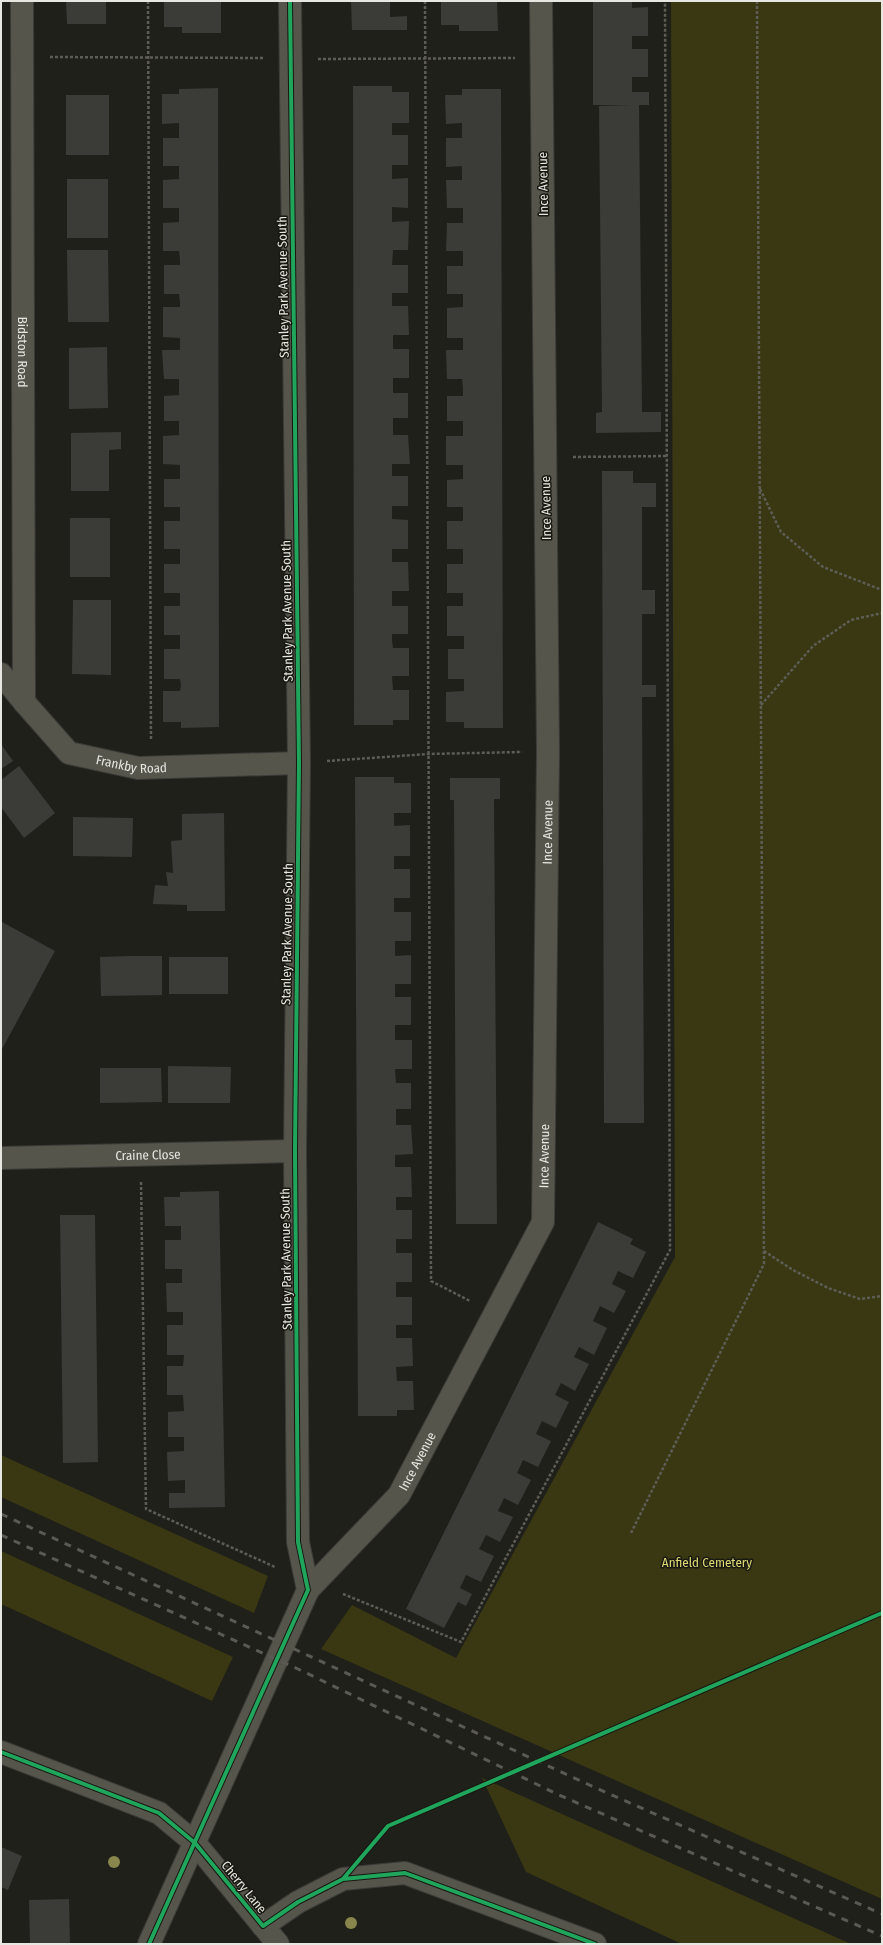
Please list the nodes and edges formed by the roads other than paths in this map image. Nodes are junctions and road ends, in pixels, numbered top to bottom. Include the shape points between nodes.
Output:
1 (22, 1) edge
2 (290, 1) edge
3 (541, 1) edge
4 (1, 674) edge
5 (24, 702) junction
6 (299, 763) junction
7 (295, 1151) junction
8 (1, 1158) edge
9 (309, 1580) junction
10 (1, 1752) edge
11 (195, 1843) junction
12 (263, 1926) junction
13 (149, 1944) edge
14 (278, 1944) edge
15 (595, 1944) edge

1 - 5 street, Bidston Road
2 - 6 street, Stanley Park Avenue South
3 - 9 street, Ince Avenue via 548,751 543,1222 399,1495
4 - 5 street, Frankby Road
5 - 6 street, Frankby Road via 69,753 138,768
6 - 7 street, Stanley Park Avenue South
7 - 8 street, Craine Close
7 - 9 street, Stanley Park Avenue South via 298,1542
9 - 11 street
10 - 11 street, Cherry Lane via 159,1813
11 - 12 street, Cherry Lane
11 - 13 street
12 - 14 street
12 - 15 street, Cherry Lane via 298,1902 343,1879 405,1873

